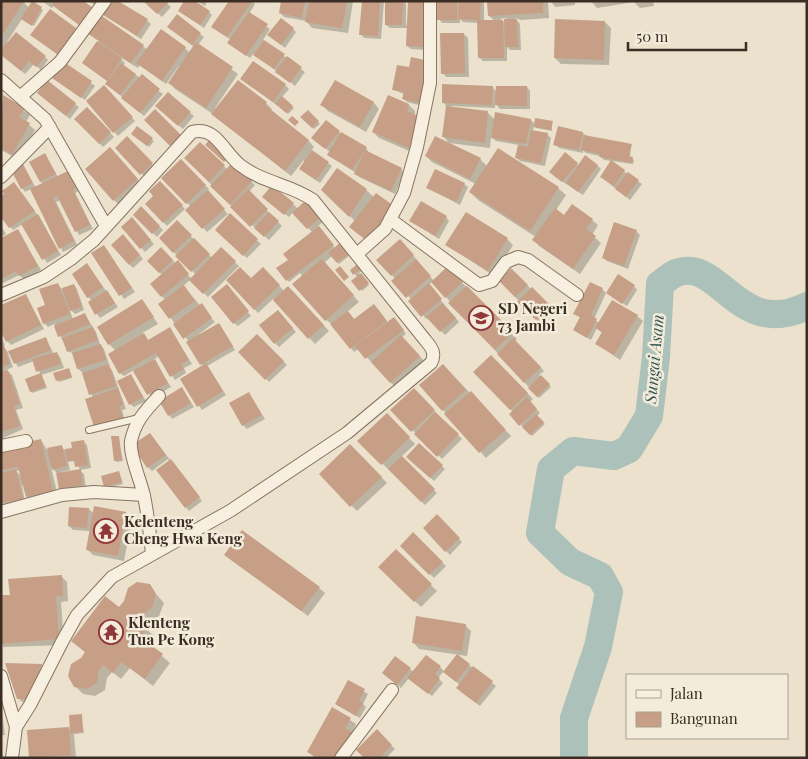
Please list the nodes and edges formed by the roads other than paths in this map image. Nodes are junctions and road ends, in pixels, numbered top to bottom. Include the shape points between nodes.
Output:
1 (105, 1) edge
2 (430, 1) edge
3 (1, 80) edge
4 (20, 97) junction
5 (50, 127) junction
6 (1, 177) edge
7 (390, 219) junction
8 (106, 226) junction
9 (358, 254) junction
10 (1, 295) edge
11 (577, 295) dead end
12 (159, 396) dead end
13 (139, 418) junction
14 (89, 430) dead end
15 (26, 441) dead end
16 (1, 446) edge
17 (144, 496) junction
18 (1, 512) edge
19 (152, 554) junction
20 (1, 676) edge
21 (392, 690) dead end
22 (16, 727) junction
23 (12, 758) edge
24 (341, 758) edge

1 - 4 street via 60,62
2 - 7 street via 430,83 404,193
3 - 4 street
4 - 5 street
5 - 6 street
5 - 8 street
7 - 9 street via 385,229
7 - 11 street via 479,284 492,281 506,262 518,257 528,260
8 - 9 street via 192,132 199,130 214,136 238,164 261,179 298,189 314,200
8 - 10 street via 71,259 44,277
9 - 19 street via 432,348 434,357 431,362 346,433 230,511
12 - 13 street
13 - 14 lane
13 - 17 street via 131,454
15 - 16 street
17 - 18 street via 86,492 62,495
17 - 19 street
19 - 22 street via 112,576 77,615
20 - 22 street
21 - 24 street
22 - 23 street

